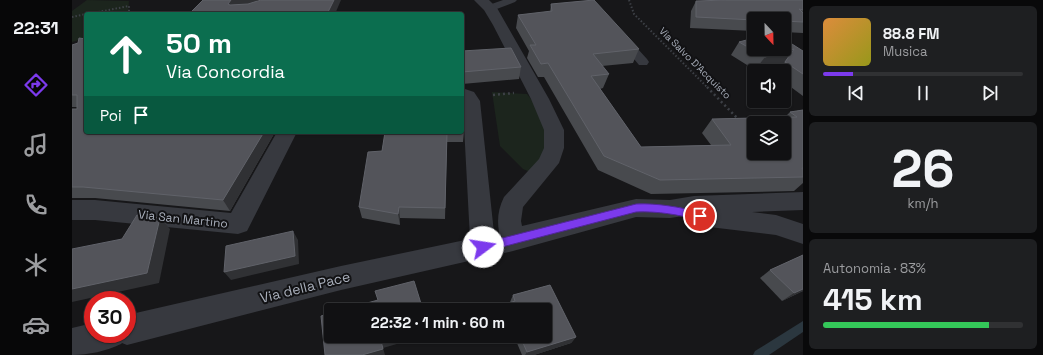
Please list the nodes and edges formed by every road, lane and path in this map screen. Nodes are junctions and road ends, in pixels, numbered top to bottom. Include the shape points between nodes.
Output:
1 (512, 0) edge
2 (629, 0) edge
3 (486, 4) edge
4 (98, 12) edge
5 (129, 12) edge
6 (84, 15) edge
7 (72, 17) edge
8 (614, 29) edge
9 (643, 62) dead end
10 (536, 92) junction
11 (465, 95) edge
12 (744, 125) edge
13 (287, 134) edge
14 (803, 201) edge
15 (670, 209) junction
16 (72, 210) edge
17 (803, 234) edge
18 (513, 240) junction
19 (483, 247) junction
20 (136, 328) edge
21 (84, 340) edge
22 (72, 343) edge

1 - 3 lane
2 - 12 path, Via Salvo D'Acquisto via 634,14
3 - 10 street
4 - 5 path via 129,6
6 - 7 path
8 - 9 lane
10 - 11 path
10 - 18 street via 553,127 554,148 548,163 512,204 509,221
11 - 19 street via 471,101
13 - 16 street, Via San Martino via 238,224
14 - 15 street via 694,205
15 - 17 street via 700,216 776,225
15 - 18 street via 636,208
18 - 19 street
19 - 20 street, Via della Pace via 340,278
21 - 22 street

